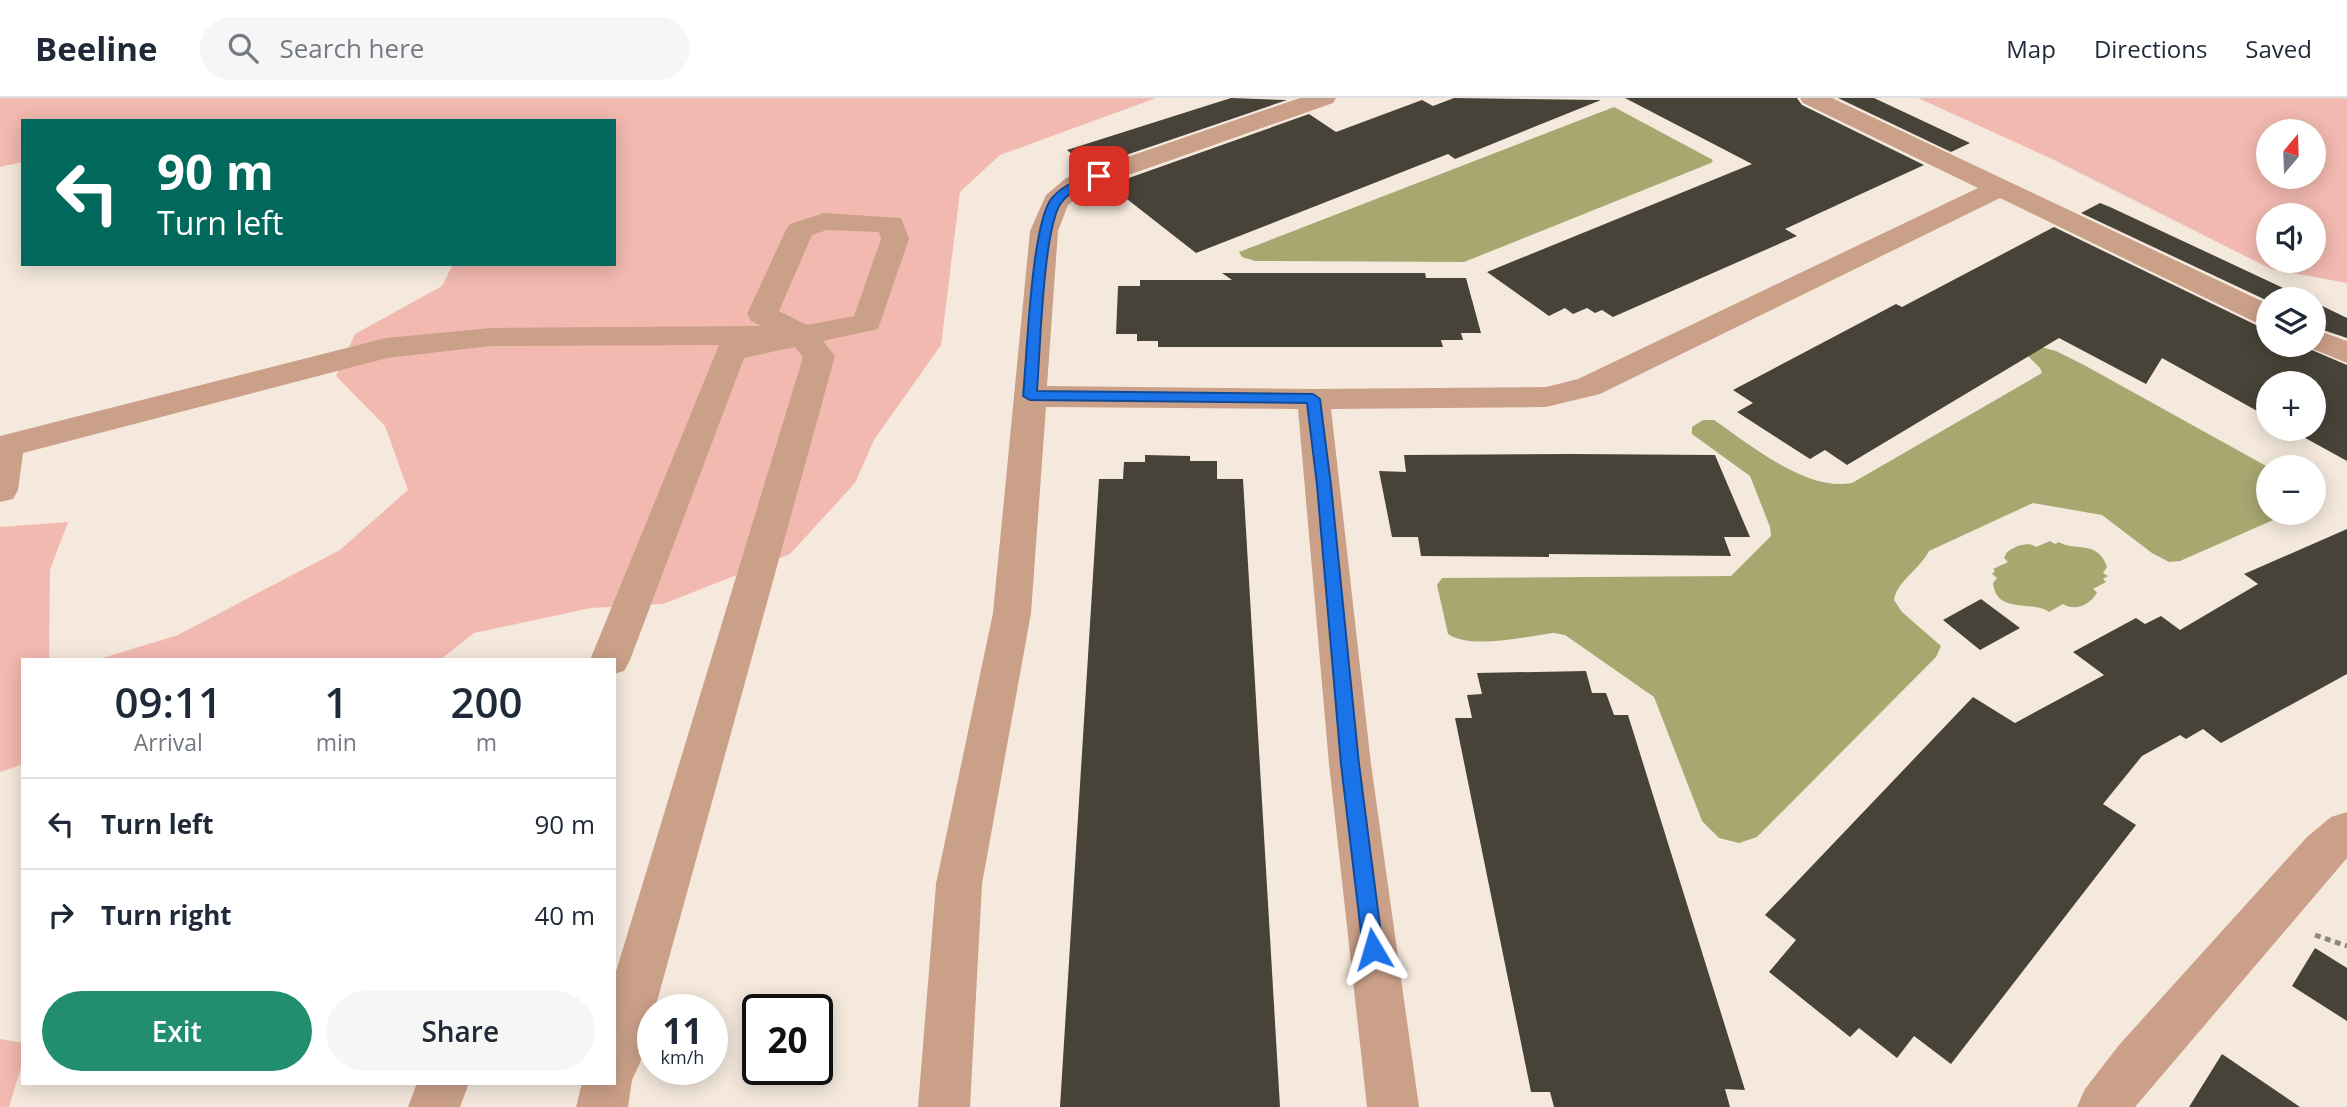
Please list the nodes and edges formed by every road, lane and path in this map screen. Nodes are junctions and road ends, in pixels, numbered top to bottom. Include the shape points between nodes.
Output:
1 (1324, 98) edge
2 (1812, 98) edge
3 (1999, 188) junction
4 (2256, 310) edge
5 (802, 335) junction
6 (2326, 343) edge
7 (2347, 353) edge
8 (1030, 396) junction
9 (1313, 399) junction
10 (3, 447) edge
11 (0, 490) edge
12 (611, 658) edge
13 (2339, 850) edge
14 (616, 1056) edge
15 (442, 1085) edge
16 (608, 1085) edge
17 (434, 1107) edge
18 (602, 1107) edge
19 (944, 1107) edge
20 (1393, 1107) edge
21 (2103, 1107) edge

1 - 8 lane via 1076,184 1056,201 1044,231
2 - 3 lane
3 - 4 lane
3 - 9 lane via 1588,387 1546,397
5 - 5 lane via 762,314 800,230 824,222 891,225 895,239 867,322
5 - 10 lane via 491,337 386,348
5 - 12 lane via 730,351
5 - 14 lane via 819,356
6 - 7 lane
8 - 9 lane
8 - 19 lane via 1012,613 959,884
9 - 20 lane via 1350,764
10 - 11 lane
13 - 21 lane via 2137,1063
15 - 17 lane
16 - 18 lane

